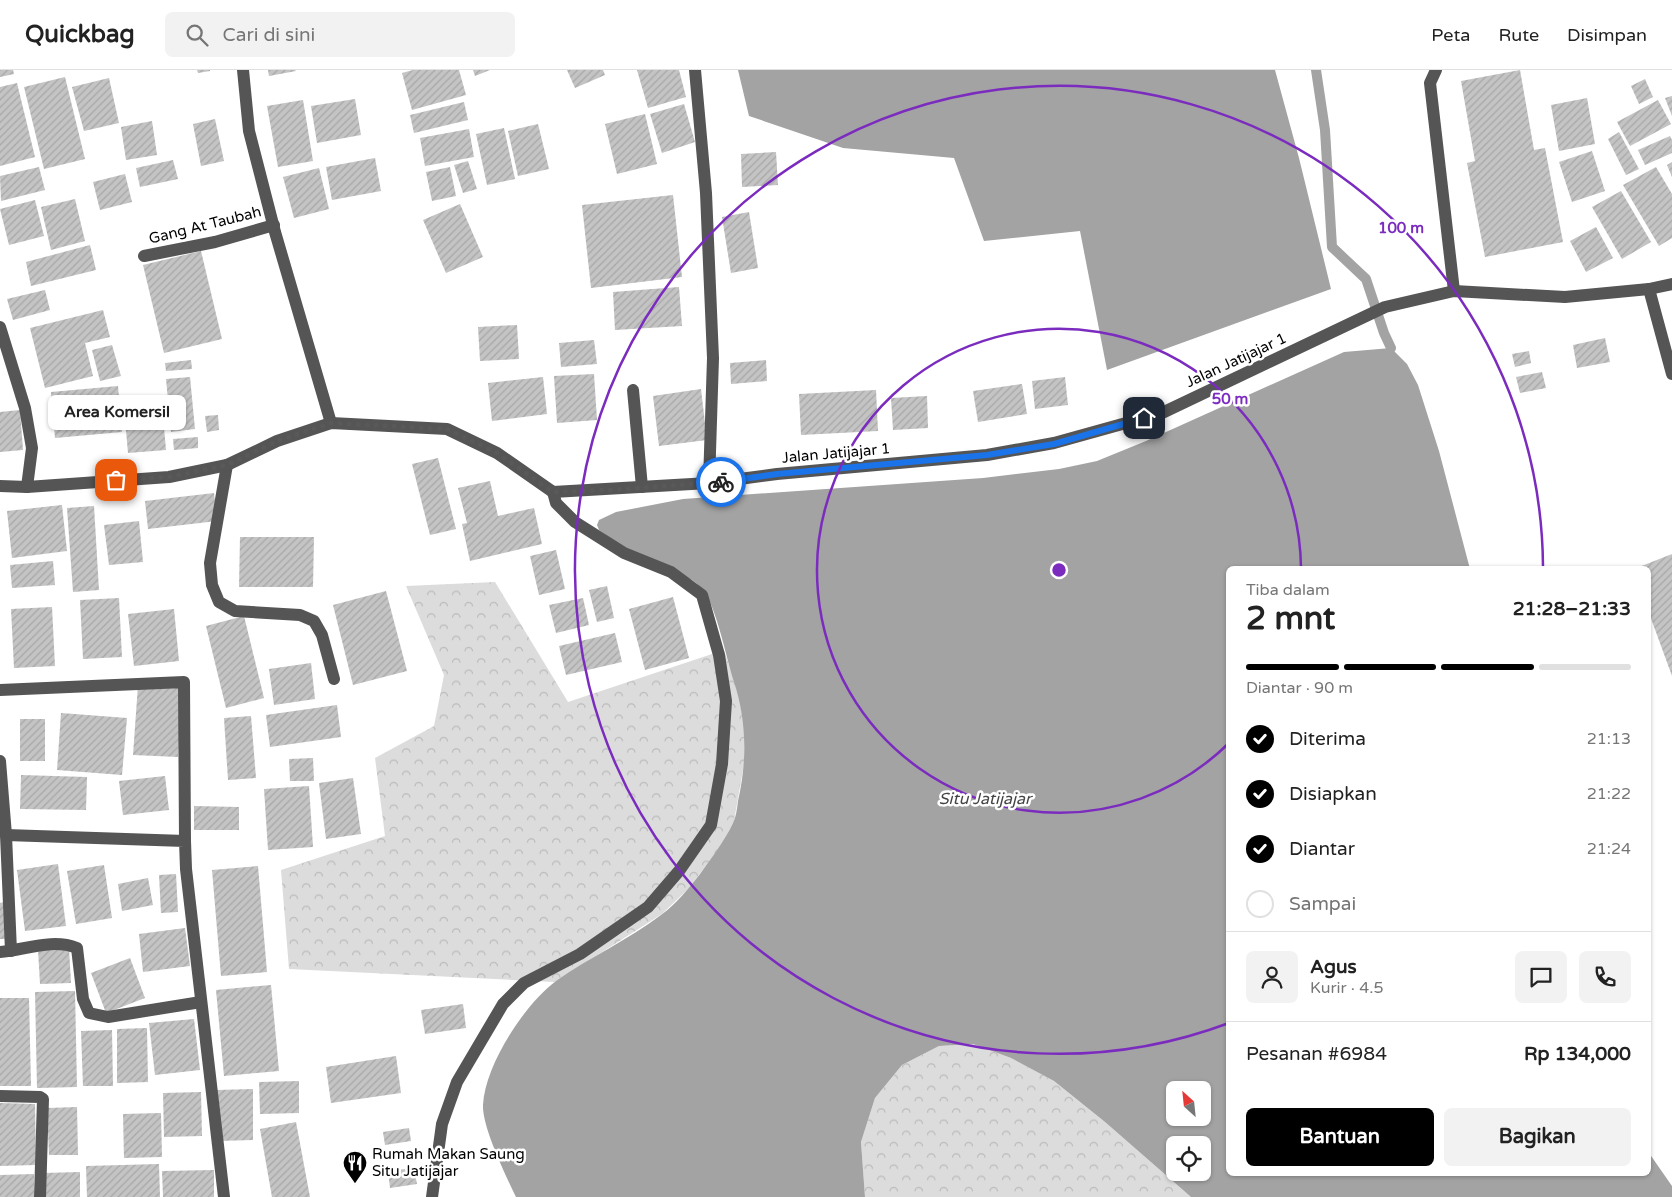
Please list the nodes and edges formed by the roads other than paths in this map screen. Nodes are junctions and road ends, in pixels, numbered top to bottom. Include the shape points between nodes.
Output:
1 (243, 70) edge
2 (695, 70) edge
3 (1436, 70) edge
4 (274, 225) junction
5 (144, 256) dead end
6 (1672, 284) edge
7 (1649, 289) junction
8 (1454, 291) junction
9 (0, 327) edge
10 (1672, 374) edge
11 (633, 390) dead end
12 (331, 423) junction
13 (227, 465) junction
14 (709, 483) junction
15 (0, 486) edge
16 (27, 487) junction
17 (642, 487) junction
18 (553, 492) junction
19 (334, 679) dead end
20 (0, 690) edge
21 (0, 761) edge
22 (6, 835) junction
23 (185, 842) junction
24 (6, 951) edge
25 (201, 1002) junction
26 (0, 1096) edge
27 (40, 1197) edge
28 (224, 1197) edge
29 (432, 1197) edge

1 - 4 street via 248,131
2 - 14 street via 706,194 714,358
3 - 8 street via 1430,83
4 - 5 street, Gang At Taubah via 215,242
4 - 12 street
6 - 7 street, Jalan Jatijajar 1
7 - 8 street, Jalan Jatijajar 1 via 1566,297
7 - 10 street
8 - 14 street, Jalan Jatijajar 1 via 1385,307 1162,413 1054,444 987,455
9 - 16 street via 25,408 32,448
11 - 17 street
12 - 13 street via 277,441
12 - 18 street via 447,429 497,453
13 - 16 street via 169,477
13 - 19 street via 210,563 212,585 219,602 235,611 300,615 314,621 322,635
14 - 17 street, Jalan Jatijajar 1
15 - 16 street
17 - 18 street, Jalan Jatijajar 1
18 - 29 street via 556,503 575,522 624,553 671,572 702,595 719,655 726,701 722,764 711,825 679,871 648,907 580,954 524,983 504,1004 457,1082 442,1124
20 - 23 street via 184,682
21 - 22 street
22 - 23 street
22 - 24 street
23 - 25 street
24 - 25 street via 66,943 77,948 83,999 89,1013 108,1017
25 - 28 street
26 - 27 street via 43,1099

